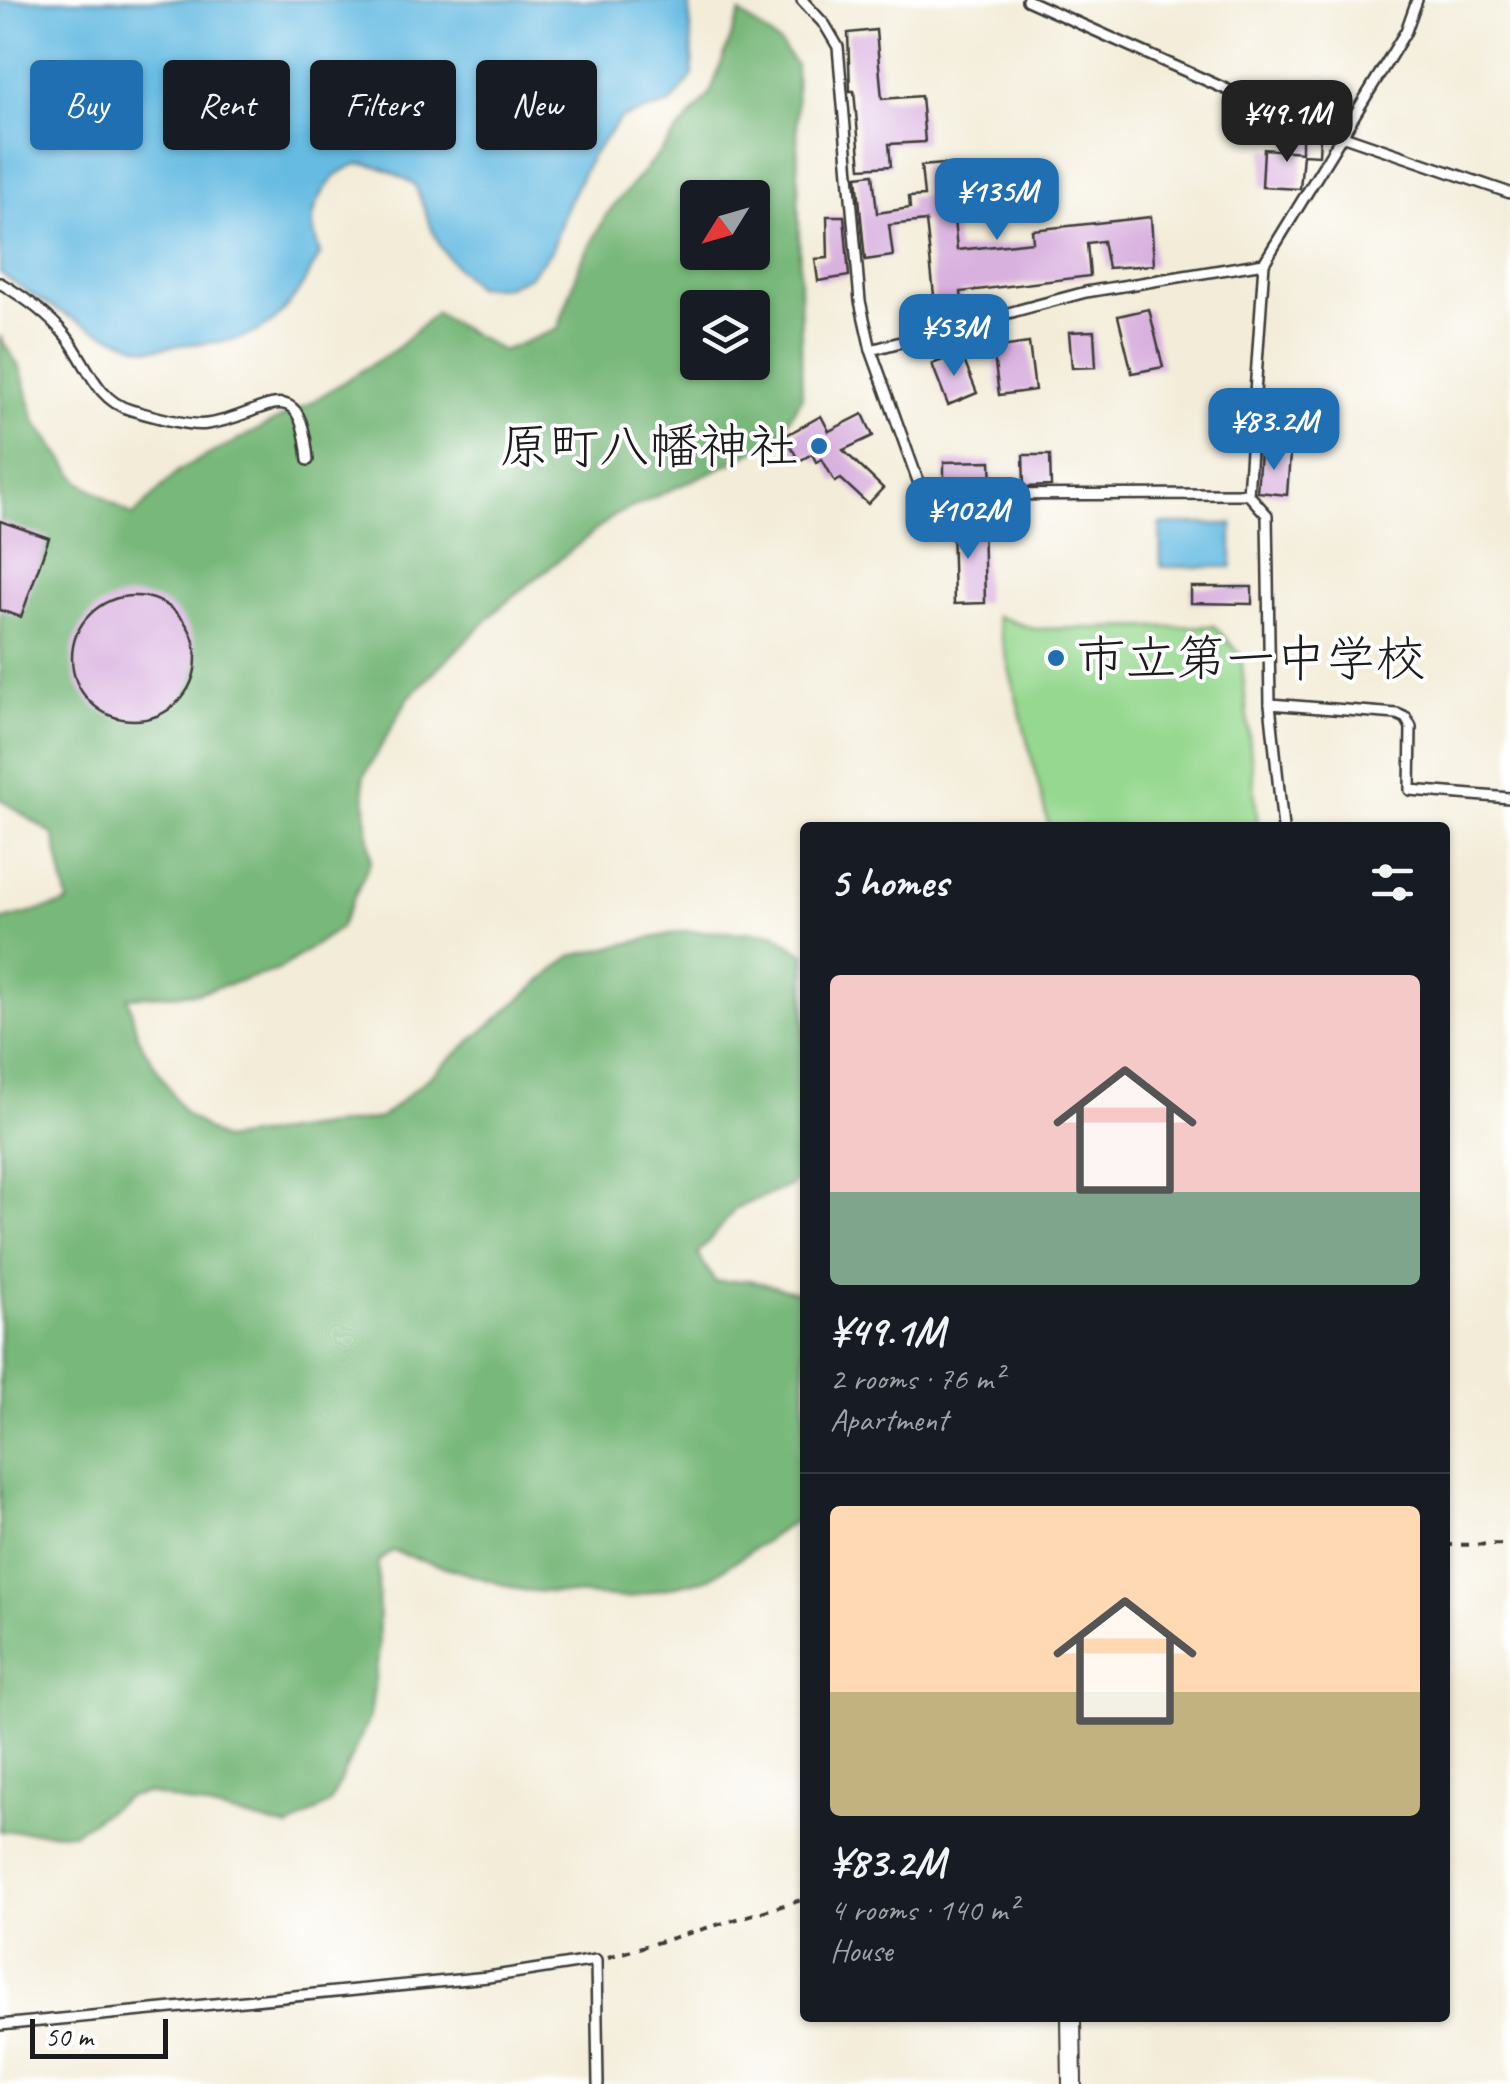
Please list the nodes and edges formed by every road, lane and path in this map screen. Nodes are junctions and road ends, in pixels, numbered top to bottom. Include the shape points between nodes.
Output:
1 (802, 0) edge
2 (1027, 0) edge
3 (1417, 0) edge
4 (1342, 135) junction
5 (1510, 194) edge
6 (1264, 263) junction
7 (0, 282) edge
8 (871, 350) junction
9 (308, 460) dead end
10 (1248, 494) junction
11 (1270, 704) junction
12 (1510, 798) edge
13 (1281, 822) edge
14 (1510, 1544) edge
15 (1450, 1545) edge
16 (800, 1901) edge
17 (596, 1960) junction
18 (1071, 2022) edge
19 (0, 2025) edge
20 (598, 2084) edge
21 (1072, 2084) edge

1 - 8 lane via 838,47 856,260
2 - 4 lane
3 - 4 lane via 1406,31
4 - 5 lane
4 - 6 lane
6 - 8 lane via 1086,292
6 - 10 lane
7 - 9 lane via 66,336 100,390 125,409 203,425 266,403 284,404 306,426
8 - 10 lane via 923,495
10 - 11 lane via 1267,515
11 - 12 lane via 1397,714 1411,728 1410,790
11 - 13 lane
14 - 15 path
16 - 17 path
17 - 19 lane via 488,1978
17 - 20 lane
18 - 21 street

